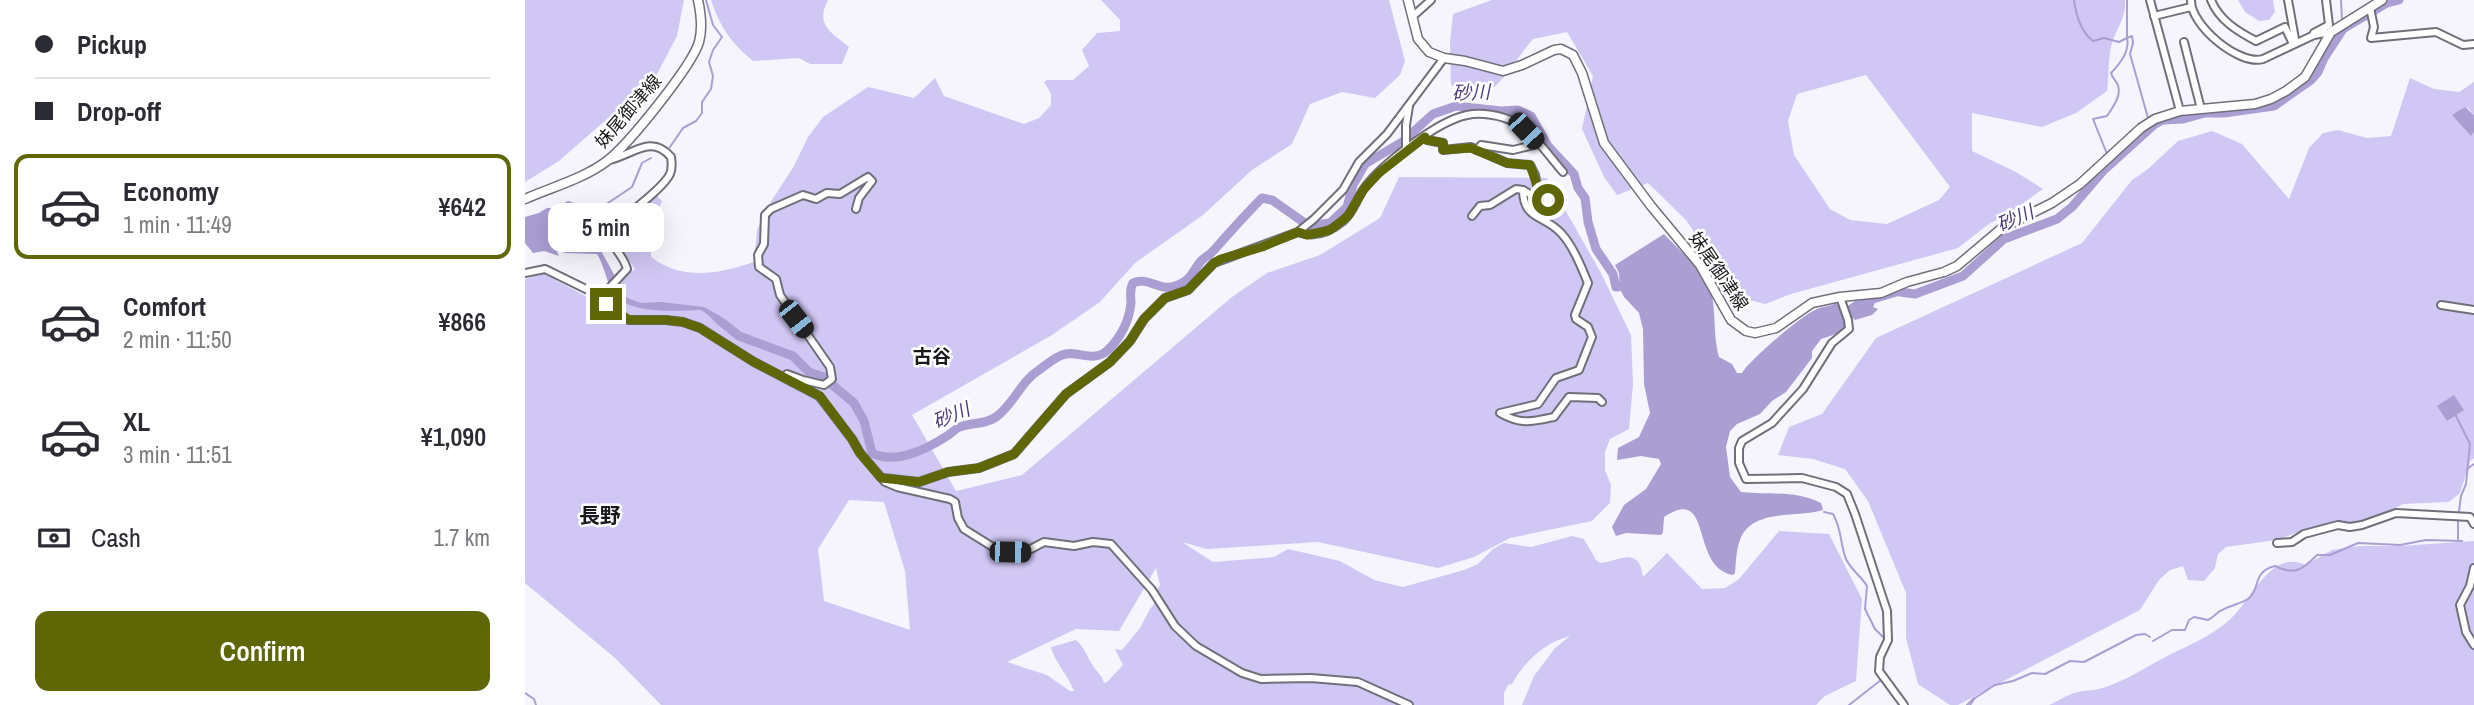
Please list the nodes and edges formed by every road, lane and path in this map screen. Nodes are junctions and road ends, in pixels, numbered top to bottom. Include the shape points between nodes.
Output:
1 (698, 0) edge
2 (1408, 0) edge
3 (1431, 0) edge
4 (2150, 0) edge
5 (2211, 0) edge
6 (2287, 0) edge
7 (2326, 0) edge
8 (2382, 0) edge
9 (2191, 4) edge
10 (2371, 11) junction
11 (2154, 16) junction
12 (1412, 17) junction
13 (2331, 32) junction
14 (2314, 35) junction
15 (2184, 42) dead end
16 (2295, 43) junction
17 (2474, 44) edge
18 (1444, 58) junction
19 (1409, 106) junction
20 (2201, 109) junction
21 (2180, 111) junction
22 (1425, 137) junction
23 (1538, 144) junction
24 (1406, 147) junction
25 (1477, 150) junction
26 (608, 160) junction
27 (1563, 172) dead end
28 (1523, 191) junction
29 (525, 199) edge
30 (856, 209) dead end
31 (1472, 216) dead end
32 (1301, 230) junction
33 (525, 273) edge
34 (1840, 297) junction
35 (600, 298) junction
36 (2441, 305) dead end
37 (2474, 310) edge
38 (782, 374) junction
39 (1602, 402) dead end
40 (881, 478) junction
41 (2474, 524) edge
42 (2277, 543) dead end
43 (2474, 568) edge
44 (2474, 645) edge
45 (1409, 705) edge
46 (1904, 705) edge

1 - 26 main road, 妹尾御津線 via 701,26 695,52
2 - 12 main road, 妹尾御津線
3 - 12 street
4 - 11 street
5 - 16 street via 2216,12 2256,41 2285,27
6 - 16 street
7 - 14 street via 2329,25
8 - 10 main road, 妹尾御津線
9 - 11 street
9 - 16 street via 2196,20 2213,38 2256,60
10 - 13 main road, 妹尾御津線
10 - 17 street via 2371,38 2441,33 2463,45
11 - 21 street
12 - 18 main road, 妹尾御津線 via 1422,45
13 - 14 street
13 - 20 main road, 妹尾御津線 via 2305,76 2287,90 2255,104
14 - 16 street
15 - 20 street
18 - 19 street
18 - 34 main road, 妹尾御津線 via 1503,71 1554,50 1573,55 1604,143 1700,265 1726,313 1746,331 1765,332 1812,303
19 - 24 street
19 - 32 street via 1359,162 1335,199
20 - 21 main road, 妹尾御津線
21 - 34 main road, 妹尾御津線 via 2150,122 2080,184 2003,228 1958,266 1881,293
22 - 23 street via 1453,119 1489,115 1514,122
22 - 24 street
22 - 25 street via 1443,143 1443,150
23 - 25 street via 1514,150 1481,145
23 - 27 street
24 - 32 street via 1364,189 1342,223 1318,234
25 - 28 street via 1507,163 1530,165 1538,191 1549,204
26 - 29 main road, 妹尾御津線
26 - 35 street via 645,145 658,147 672,162 661,185 610,228 611,243 627,269
28 - 31 street via 1516,189 1490,205 1480,205
28 - 39 street via 1527,211 1564,236 1587,279 1575,315 1591,337 1579,370 1556,378 1538,404 1500,413 1527,422 1553,417 1570,397
30 - 38 street via 872,181 868,177 840,194 827,193 815,199 803,195 765,215 759,267 776,279 780,295 830,367 830,382 810,383
32 - 40 street via 1221,259 1188,290 1165,298 1110,362 1066,394 1014,454 979,468 919,482
33 - 35 street via 545,269
34 - 46 street via 1849,329 1826,351 1803,389 1772,423 1742,441 1739,463 1746,479 1802,478 1847,494 1885,602 1888,641 1879,671
35 - 38 street via 629,320 666,320 700,328
36 - 37 street
38 - 40 street via 825,401
40 - 45 street via 897,487 955,502 964,529 996,549 1025,552 1044,542 1111,544 1152,590 1175,626 1196,646 1242,673 1261,679 1358,682
41 - 42 street via 2470,517 2396,513
43 - 44 street via 2460,605

